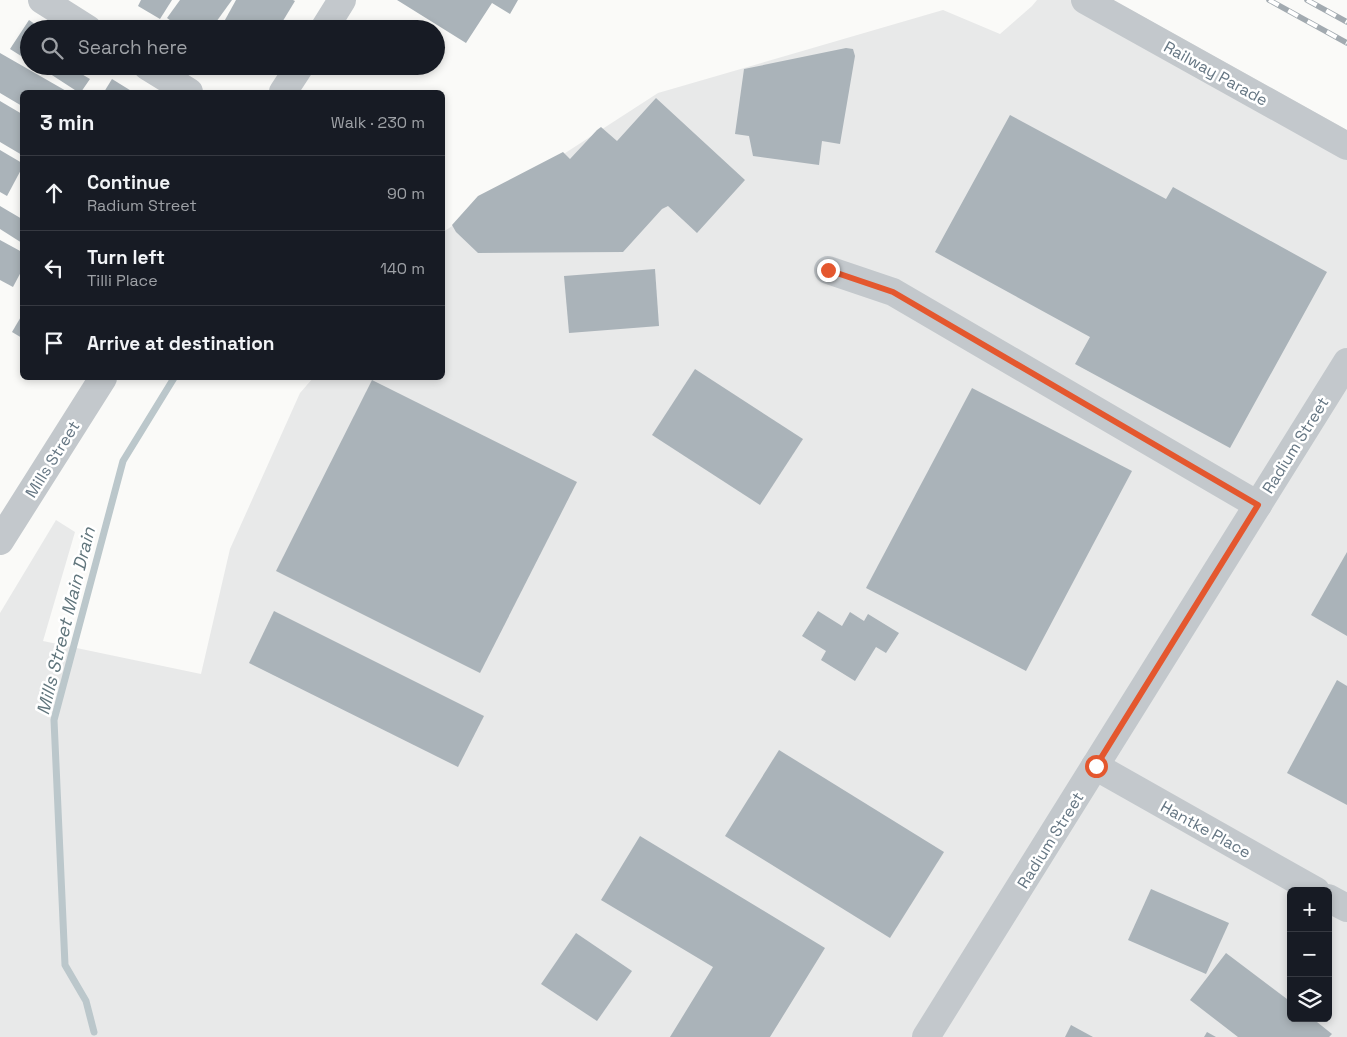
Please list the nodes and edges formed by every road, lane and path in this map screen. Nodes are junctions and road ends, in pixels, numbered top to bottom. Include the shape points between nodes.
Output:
1 (42, 0) edge
2 (342, 0) edge
3 (1085, 0) edge
4 (74, 20) edge
5 (330, 20) edge
6 (162, 75) edge
7 (294, 75) edge
8 (186, 90) edge
9 (285, 90) edge
10 (1347, 146) edge
11 (828, 270) dead end
12 (1347, 362) edge
13 (102, 380) edge
14 (1258, 505) junction
15 (0, 541) edge
16 (1096, 766) junction
17 (1309, 887) edge
18 (1332, 900) edge
19 (1347, 908) edge
20 (926, 1037) edge

1 - 4 street
2 - 5 street
3 - 10 street, Railway Parade
6 - 8 street
7 - 9 street
11 - 14 street via 893,292
12 - 14 street, Radium Street
13 - 15 street, Mills Street
14 - 16 street, Radium Street
16 - 17 street, Hantke Place
16 - 20 street, Radium Street
18 - 19 street

